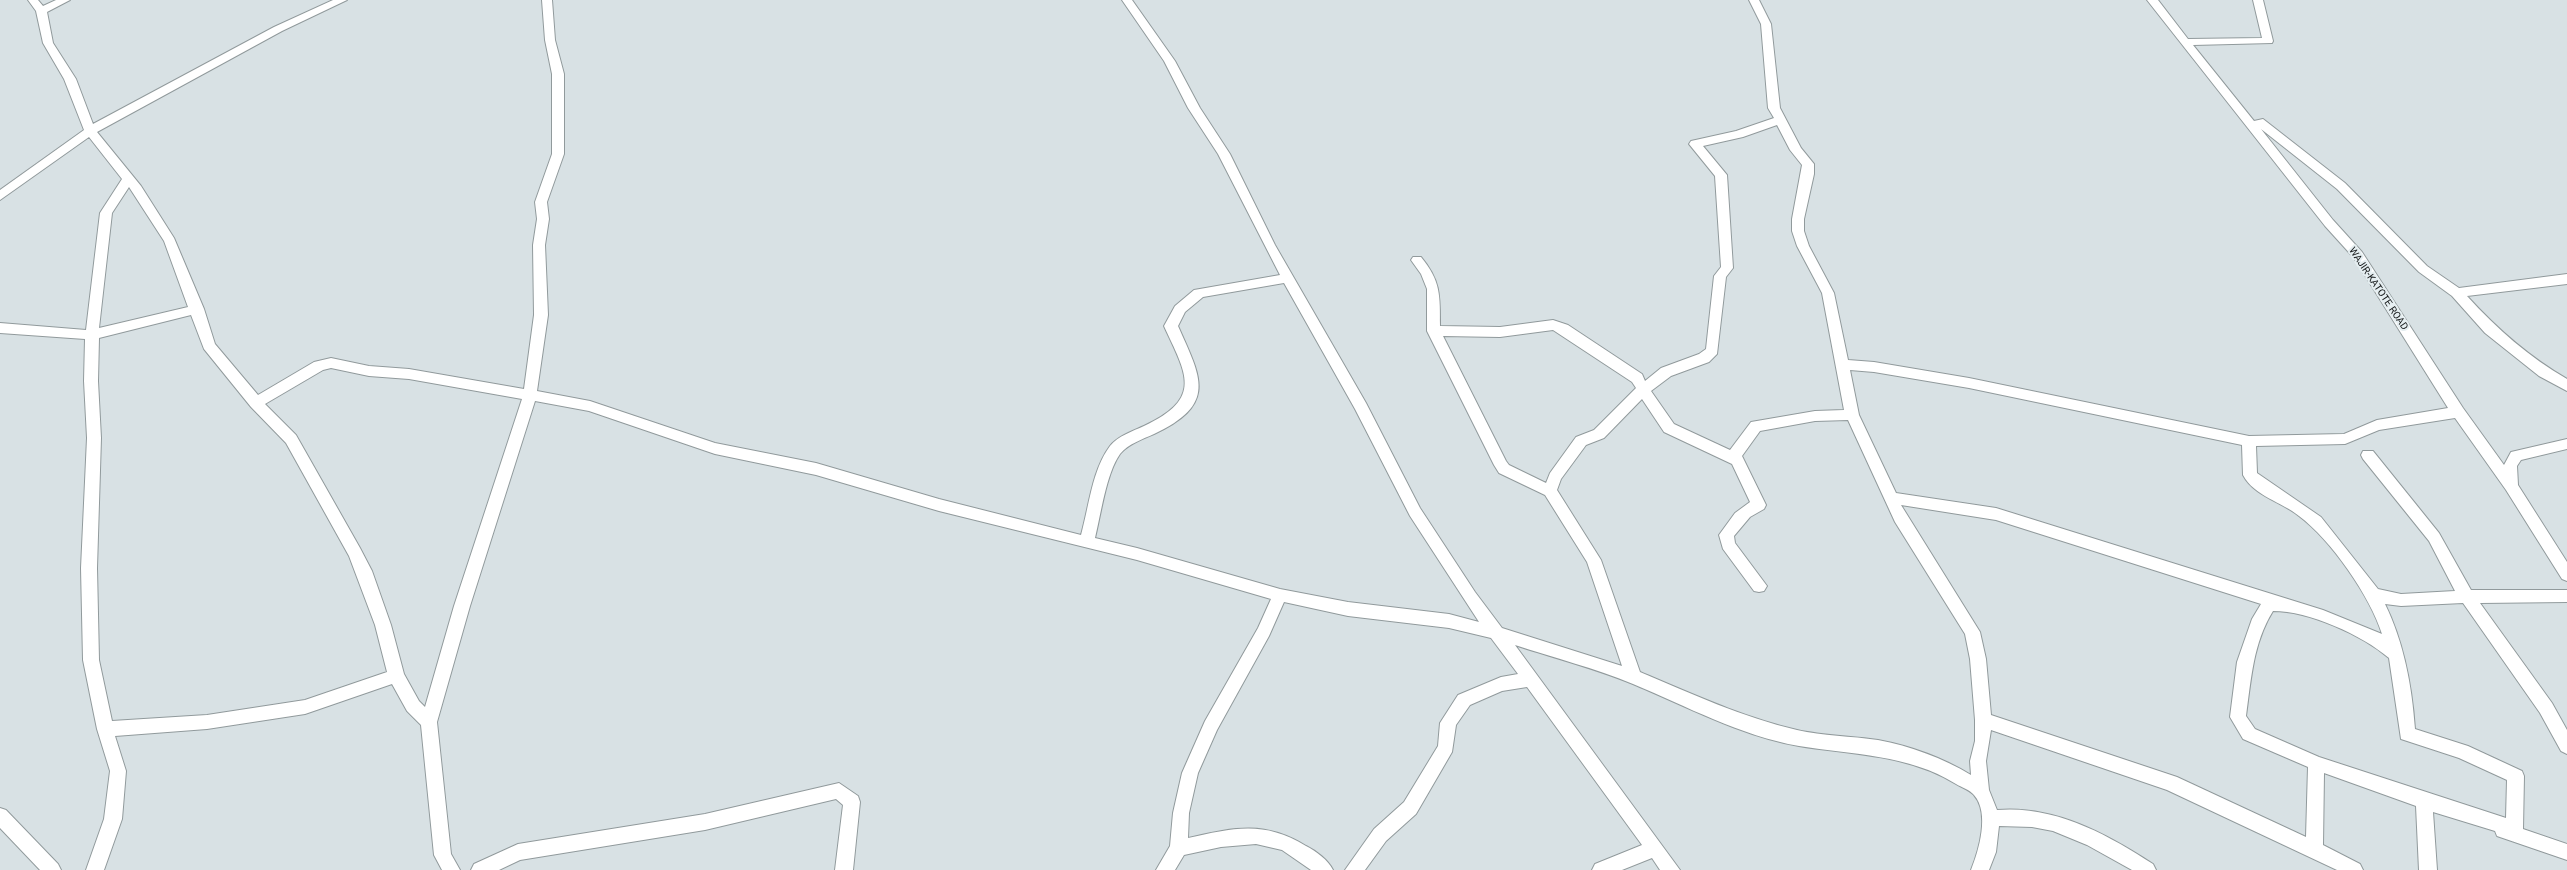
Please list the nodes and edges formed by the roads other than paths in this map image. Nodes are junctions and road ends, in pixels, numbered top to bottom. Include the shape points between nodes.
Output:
1 (65, 0) edge
2 (342, 0) edge
3 (547, 0) edge
4 (1127, 0) edge
5 (1754, 0) edge
6 (2152, 0) edge
7 (2258, 0) edge
8 (37, 5) edge
9 (2186, 42) junction
10 (2218, 83) junction
11 (1780, 120) junction
12 (90, 131) junction
13 (128, 179) junction
14 (0, 196) edge
15 (1417, 260) dead end
16 (1288, 278) junction
17 (2567, 279) edge
18 (2457, 294) junction
19 (197, 309) junction
20 (0, 328) edge
21 (1434, 330) junction
22 (92, 335) junction
23 (1842, 366) junction
24 (2567, 386) edge
25 (1645, 388) junction
26 (530, 395) junction
27 (256, 403) junction
28 (2458, 412) junction
29 (1852, 415) junction
30 (2249, 441) junction
31 (2567, 444) edge
32 (2368, 455) dead end
33 (1732, 458) junction
34 (2511, 486) junction
35 (1550, 491) junction
36 (1891, 498) junction
37 (1087, 542) junction
38 (2567, 575) edge
39 (1759, 586) dead end
40 (1280, 595) junction
41 (2374, 596) junction
42 (2466, 596) junction
43 (2567, 596) edge
44 (2284, 604) junction
45 (1497, 633) junction
46 (2396, 654) junction
47 (396, 676) junction
48 (1634, 677) junction
49 (1530, 679) junction
50 (1983, 720) junction
51 (429, 722) junction
52 (105, 729) junction
53 (2567, 746) edge
54 (2316, 763) junction
55 (1981, 790) junction
56 (2424, 801) junction
57 (0, 816) edge
58 (1992, 819) junction
59 (1180, 848) junction
60 (1654, 849) junction
61 (2314, 849) junction
62 (2567, 852) edge
63 (444, 865) edge
64 (52, 870) edge
65 (95, 870) edge
66 (480, 870) edge
67 (844, 870) edge
68 (1165, 870) edge
69 (1324, 870) edge
70 (1354, 870) edge
71 (1601, 870) edge
72 (1671, 870) edge
73 (1980, 870) edge
74 (2147, 870) edge
75 (2354, 870) edge
76 (2428, 870) edge

1 - 8 street
2 - 12 street via 264,36
3 - 26 street via 550,40 558,74 558,154 541,202 543,219 538,263 541,315
4 - 16 street via 1169,61 1194,108 1224,154
5 - 11 street via 1766,24 1774,108
6 - 9 street, WAJIR-KATOTE ROAD
7 - 9 street via 2268,41
8 - 12 street via 48,43 70,79
9 - 10 street, WAJIR-KATOTE ROAD
10 - 18 street via 2269,133 2341,186 2423,269
10 - 28 street, WAJIR-KATOTE ROAD via 2329,223 2358,255
11 - 23 street via 1796,150 1808,164 1798,231 1803,246 1828,293
11 - 25 street via 1739,134 1695,144 1721,175 1727,268 1720,276 1712,351 1704,358 1666,372
12 - 13 street
12 - 14 street
13 - 19 street via 170,241
13 - 22 street via 106,213
15 - 21 street via 1427,273 1433,289
16 - 37 street via 1199,294 1180,309 1171,326 1194,375 1188,401 1166,420 1117,449 1106,471
16 - 45 street via 1361,406 1415,512
17 - 18 street
18 - 24 street via 2490,330 2544,372
19 - 22 street
19 - 27 street via 209,346
20 - 22 street
21 - 25 street via 1500,332 1558,326 1627,370
21 - 35 street via 1504,469
22 - 52 street via 94,438 89,568 90,660
23 - 29 street
23 - 30 street via 1862,365 1949,382 1969,383
25 - 33 street via 1655,410 1663,417 1669,428
25 - 35 street via 1599,434 1581,441 1555,477
26 - 27 street via 331,363 319,366
26 - 37 street via 590,406 716,448 816,469 968,513
26 - 51 street via 462,606
27 - 47 street via 291,439 344,537 355,552 383,625
28 - 30 street via 2378,425 2345,439
28 - 34 street, WAJIR-KATOTE ROAD
29 - 33 street via 1815,416 1756,426
29 - 36 street
30 - 41 street via 2250,475 2262,487 2286,499 2310,516 2333,540
31 - 34 street via 2516,456 2510,466
32 - 42 street via 2434,537
33 - 39 street via 1737,460 1759,505 1753,507 1726,535 1728,545
34 - 38 street, WAJIR-KATOTE ROAD
35 - 48 street via 1594,560
36 - 44 street via 1996,514
36 - 50 street via 1900,518 1972,632 1978,659
37 - 40 street
40 - 45 street via 1348,609 1450,621
40 - 59 street via 1264,631 1211,726 1190,773 1181,813
41 - 42 street via 2381,595 2396,600
41 - 46 street
42 - 43 street
42 - 53 street via 2546,708
44 - 46 street via 2360,630 2378,639
44 - 54 street via 2269,605 2260,619 2245,662 2238,717 2249,734
45 - 48 street
45 - 49 street
46 - 56 street via 2405,694 2407,734 2462,751 2516,776 2514,829
47 - 51 street via 413,706
47 - 52 street via 291,709 207,722
48 - 55 street via 1754,726 1798,738 1879,748 1919,758 1950,771
49 - 60 street
49 - 70 street via 1501,684 1464,700 1448,723 1446,747 1410,808 1380,835
50 - 55 street via 1983,741 1978,761
50 - 61 street via 2171,783
51 - 63 street
52 - 65 street via 118,771 113,819
54 - 56 street
54 - 61 street
55 - 58 street
56 - 62 street
56 - 76 street
57 - 64 street
58 - 73 street via 1987,852
58 - 74 street via 2008,816 2080,832 2112,847
59 - 68 street
59 - 69 street via 1233,837 1270,836 1286,842
60 - 71 street
60 - 72 street
61 - 75 street
66 - 67 street via 518,852 705,822 839,791 852,802

